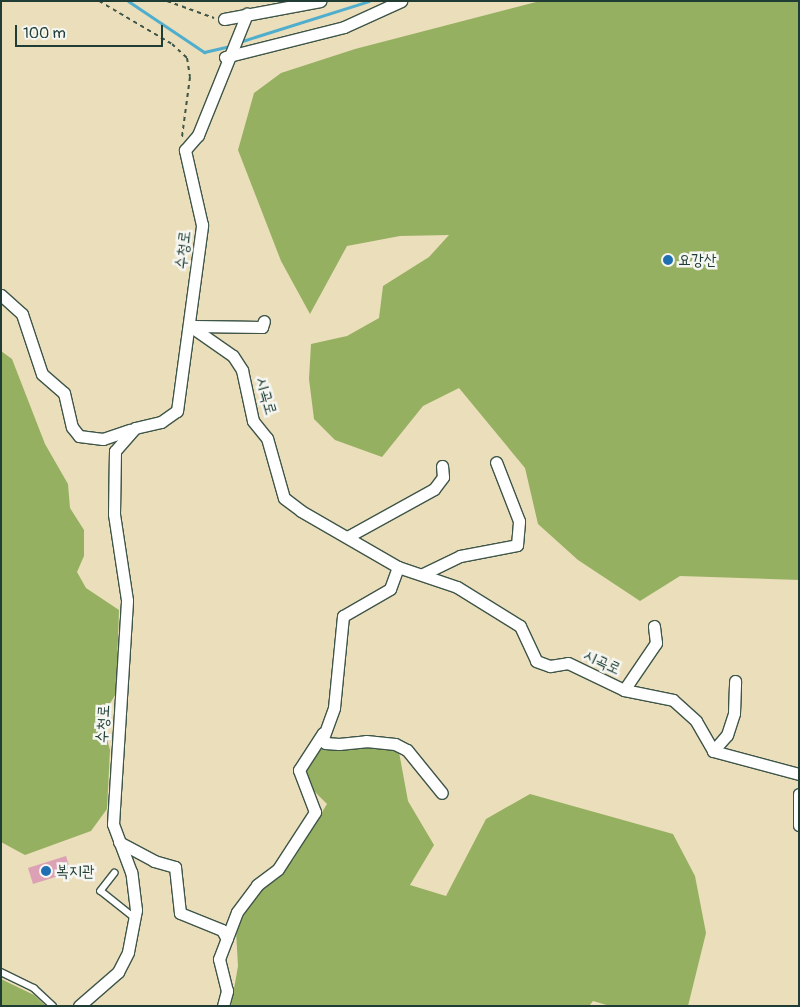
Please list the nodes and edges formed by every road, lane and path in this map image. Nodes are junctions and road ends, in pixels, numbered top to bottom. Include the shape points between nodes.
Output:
1 (99, 1) edge
2 (167, 1) edge
3 (320, 1) edge
4 (401, 1) edge
5 (245, 17) junction
6 (224, 18) joint
7 (226, 55) junction
8 (185, 150) junction
9 (1, 295) edge
10 (264, 321) dead end
11 (190, 326) junction
12 (135, 428) junction
13 (496, 462) dead end
14 (442, 466) dead end
15 (350, 536) junction
16 (398, 567) junction
17 (423, 574) junction
18 (654, 626) dead end
19 (734, 681) dead end
20 (624, 690) junction
21 (323, 733) junction
22 (712, 751) junction
23 (799, 774) edge
24 (442, 793) dead end
25 (799, 794) edge
26 (799, 825) edge
27 (119, 842) junction
28 (114, 873) dead end
29 (135, 918) junction
30 (227, 939) junction
31 (1, 972) edge
32 (53, 1006) edge
33 (79, 1006) edge
34 (223, 1006) edge

1 - 8 path via 172,44 186,58
2 - 6 path via 203,16
3 - 5 street
4 - 7 street via 344,27
5 - 6 street
5 - 7 street
7 - 8 street via 198,134
8 - 11 street, 수청로 via 203,215
9 - 12 street, 수청로 via 22,314 42,374 64,393 72,427 79,436 103,439
10 - 11 street via 262,327
11 - 12 street, 수청로 via 177,411 161,422
11 - 15 street, 시곡로 via 217,340 242,370 253,421 267,438 284,498
12 - 27 street, 수청로 via 115,451 114,514 127,600 113,824
13 - 17 street via 519,521 517,544 460,556
14 - 15 street via 443,477 434,489
15 - 16 street, 시곡로
16 - 17 street, 시곡로
16 - 21 street via 390,589 343,616 334,708
17 - 20 street, 시곡로 via 457,588 520,626 536,661 550,666 568,664
18 - 20 street, 시곡로 via 656,643
19 - 22 street via 734,713 727,735
20 - 22 street, 시곡로 via 673,700 696,721
21 - 24 street via 325,743 383,741 407,750
21 - 30 street via 299,770 315,812 278,869 265,877 242,904
22 - 23 street
25 - 26 street
27 - 29 street, 수청로 via 134,888
27 - 30 street via 154,862 175,866 180,913 222,930
28 - 29 lane via 101,891
29 - 33 street, 수청로 via 118,972
30 - 34 street via 219,969 226,991
31 - 32 lane via 34,988

